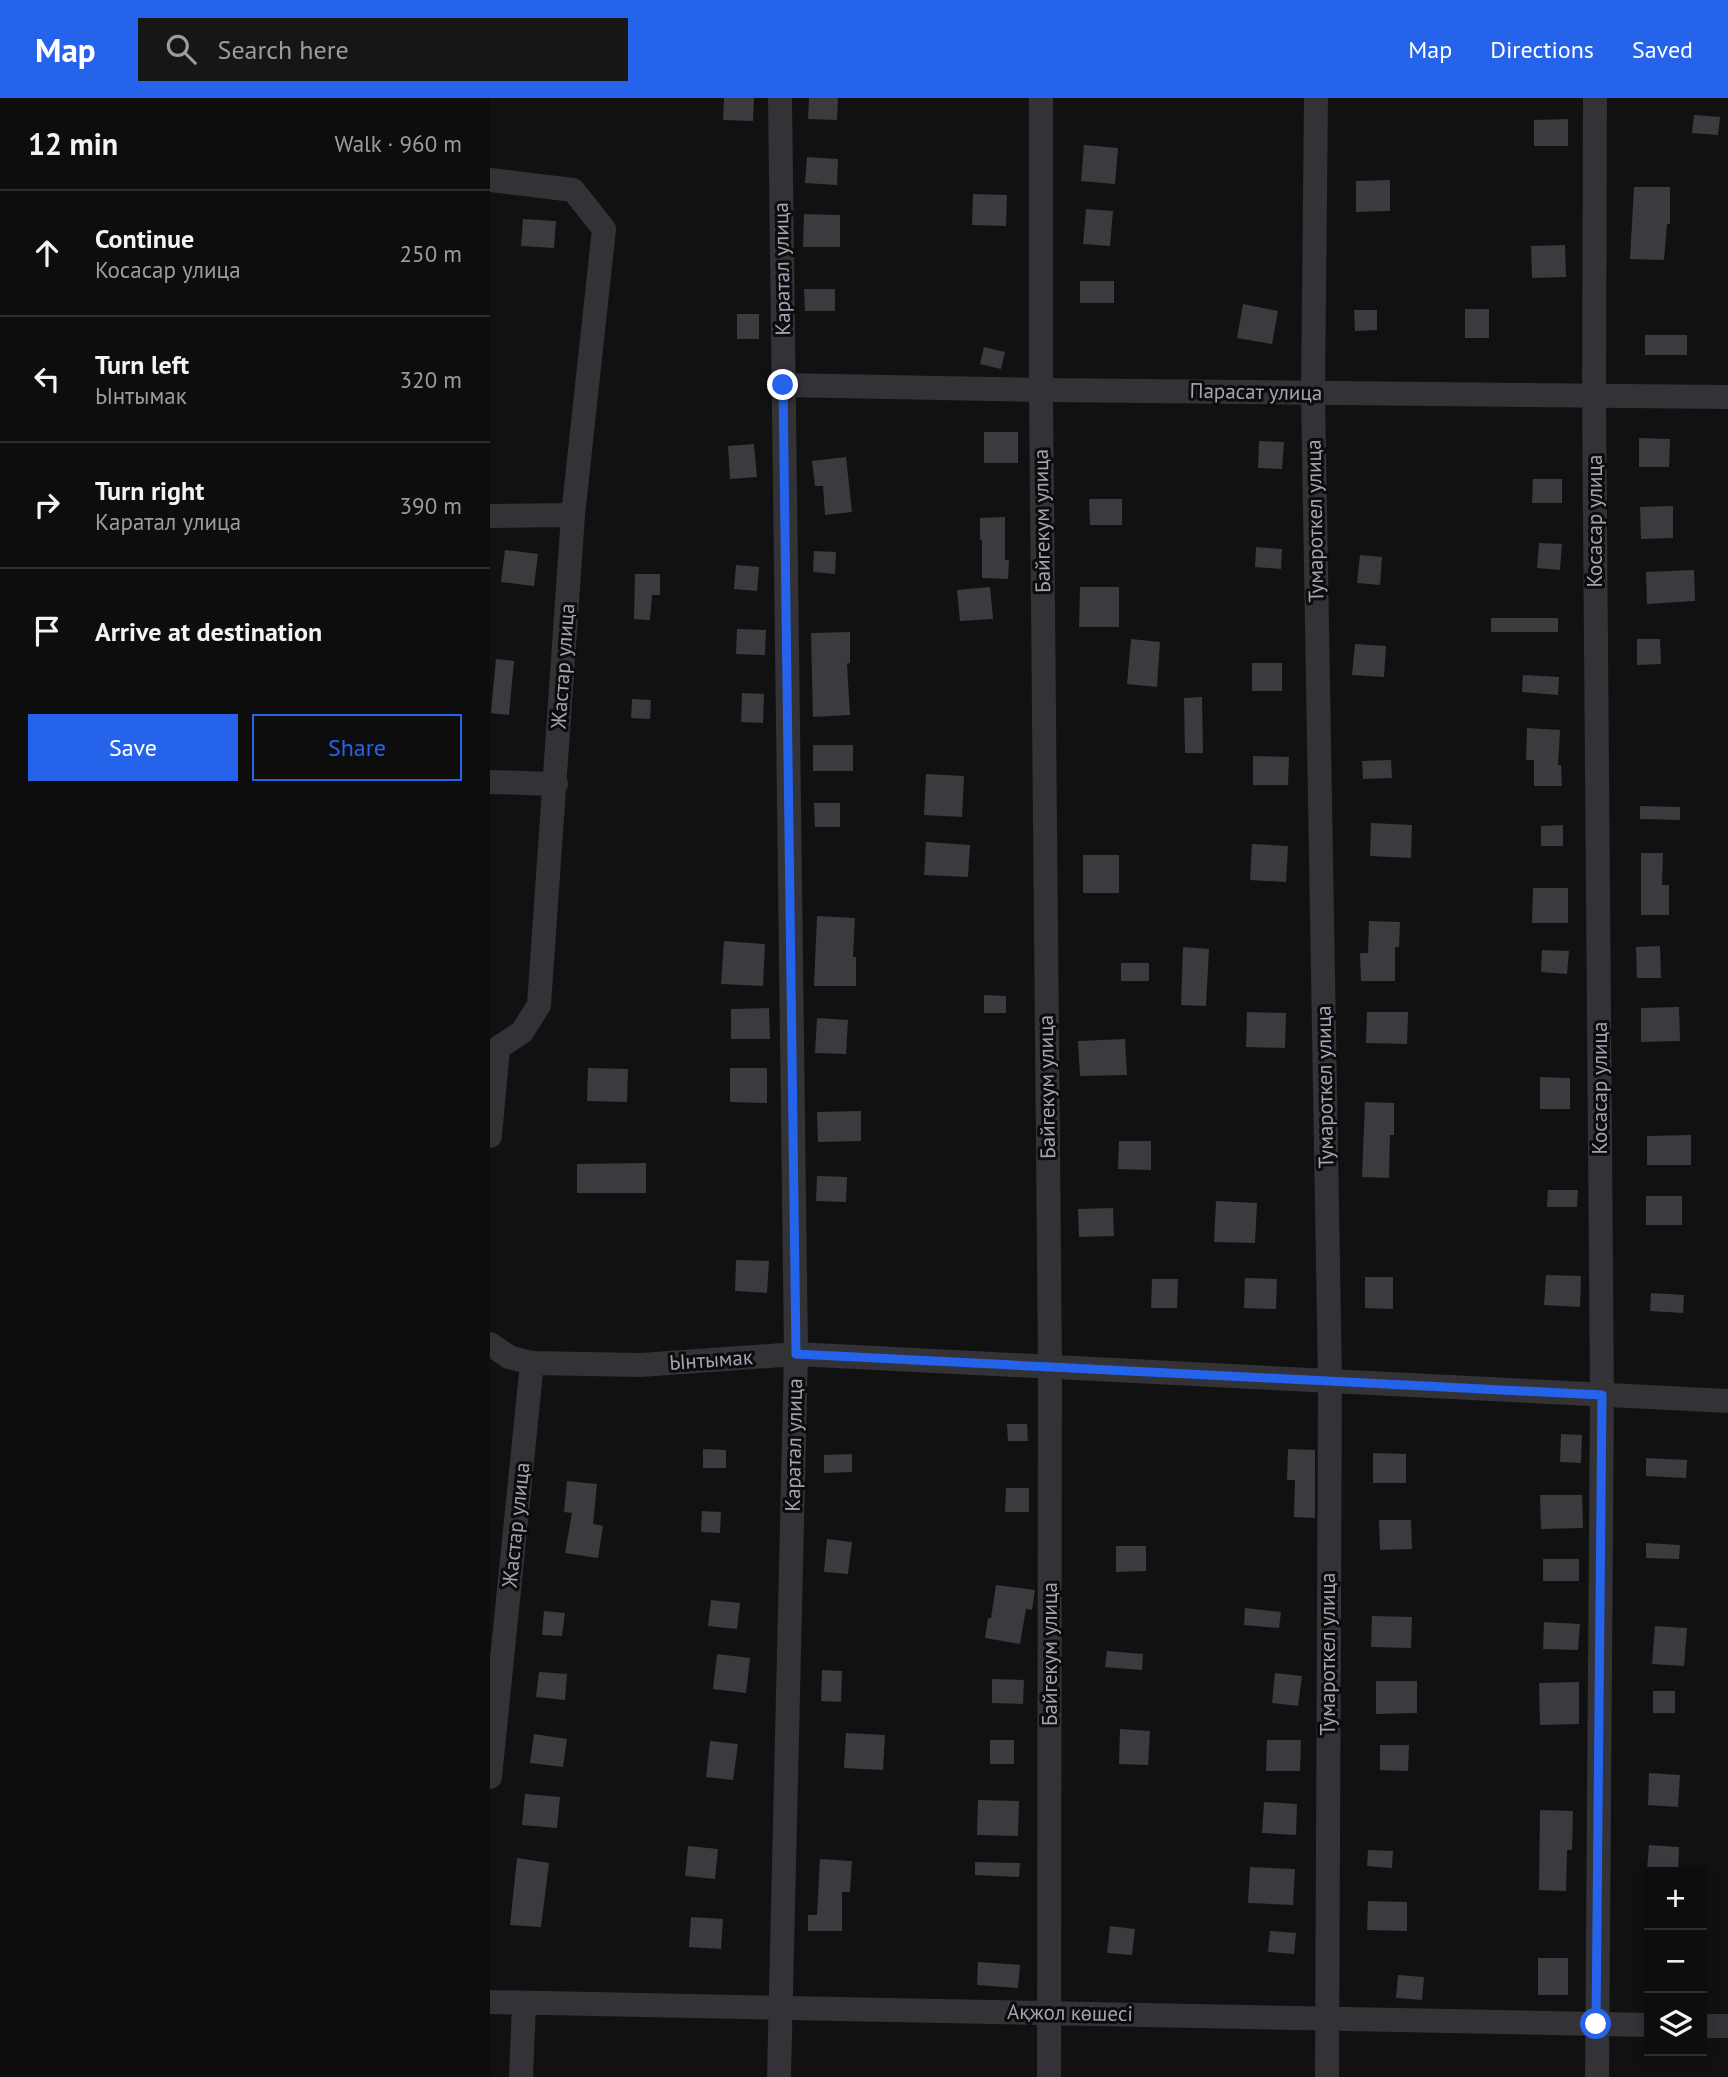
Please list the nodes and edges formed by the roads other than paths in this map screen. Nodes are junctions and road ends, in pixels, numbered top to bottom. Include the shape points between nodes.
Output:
1 (780, 98) edge
2 (1041, 98) edge
3 (1315, 98) edge
4 (1595, 98) edge
5 (490, 180) edge
6 (783, 385) junction
7 (1041, 390) junction
8 (1312, 393) junction
9 (1594, 396) junction
10 (1728, 397) edge
11 (573, 515) junction
12 (490, 516) edge
13 (490, 782) edge
14 (556, 784) junction
15 (494, 1048) edge
16 (490, 1136) edge
17 (490, 1344) edge
18 (796, 1354) junction
19 (532, 1363) junction
20 (1050, 1366) junction
21 (1330, 1381) junction
22 (1602, 1395) junction
23 (1728, 1401) edge
24 (490, 1777) edge
25 (490, 2002) edge
26 (524, 2003) junction
27 (780, 2008) junction
28 (1050, 2012) junction
29 (1326, 2017) junction
30 (1596, 2024) junction
31 (1644, 2025) edge
32 (1707, 2026) edge
33 (1728, 2026) edge
34 (521, 2077) edge
35 (779, 2077) edge
36 (1049, 2077) edge
37 (1327, 2077) edge
38 (1597, 2077) edge

1 - 6 street, Каратал улица
2 - 7 street, Байгекум улица
3 - 8 street, Тумароткел улица
4 - 9 street, Косасар улица
5 - 11 street, Жастар улица via 573,190 604,229
6 - 7 street, Парасат улица
6 - 18 street, Каратал улица
7 - 8 street, Парасат улица
7 - 20 street, Байгекум улица
8 - 9 street, Парасат улица
8 - 21 street, Тумароткел улица
9 - 10 street, Парасат улица
9 - 22 street, Косасар улица
11 - 12 street
11 - 14 street, Жастар улица
13 - 14 street
14 - 15 street, Жастар улица via 539,1005 522,1032
15 - 16 street, Жастар улица
17 - 19 street via 509,1357
18 - 19 street, Ынтымак via 641,1365
18 - 20 street, Ынтымак
18 - 27 street, Каратал улица
19 - 24 street, Жастар улица
20 - 21 street, Ынтымак
20 - 28 street, Байгекум улица
21 - 22 street, Ынтымак
21 - 29 street, Тумароткел улица
22 - 23 street, Ынтымак
22 - 30 street, Косасар улица
25 - 26 street, Ақжол көшесі
26 - 27 street, Ақжол көшесі
26 - 34 street
27 - 28 street, Ақжол көшесі
27 - 35 street, Каратал улица
28 - 29 street, Ақжол көшесі
28 - 36 street, Байгекум улица
29 - 30 street, Ақжол көшесі
29 - 37 street, Тумароткел улица
30 - 31 street, Ақжол көшесі
30 - 38 street, Косасар улица
32 - 33 street

